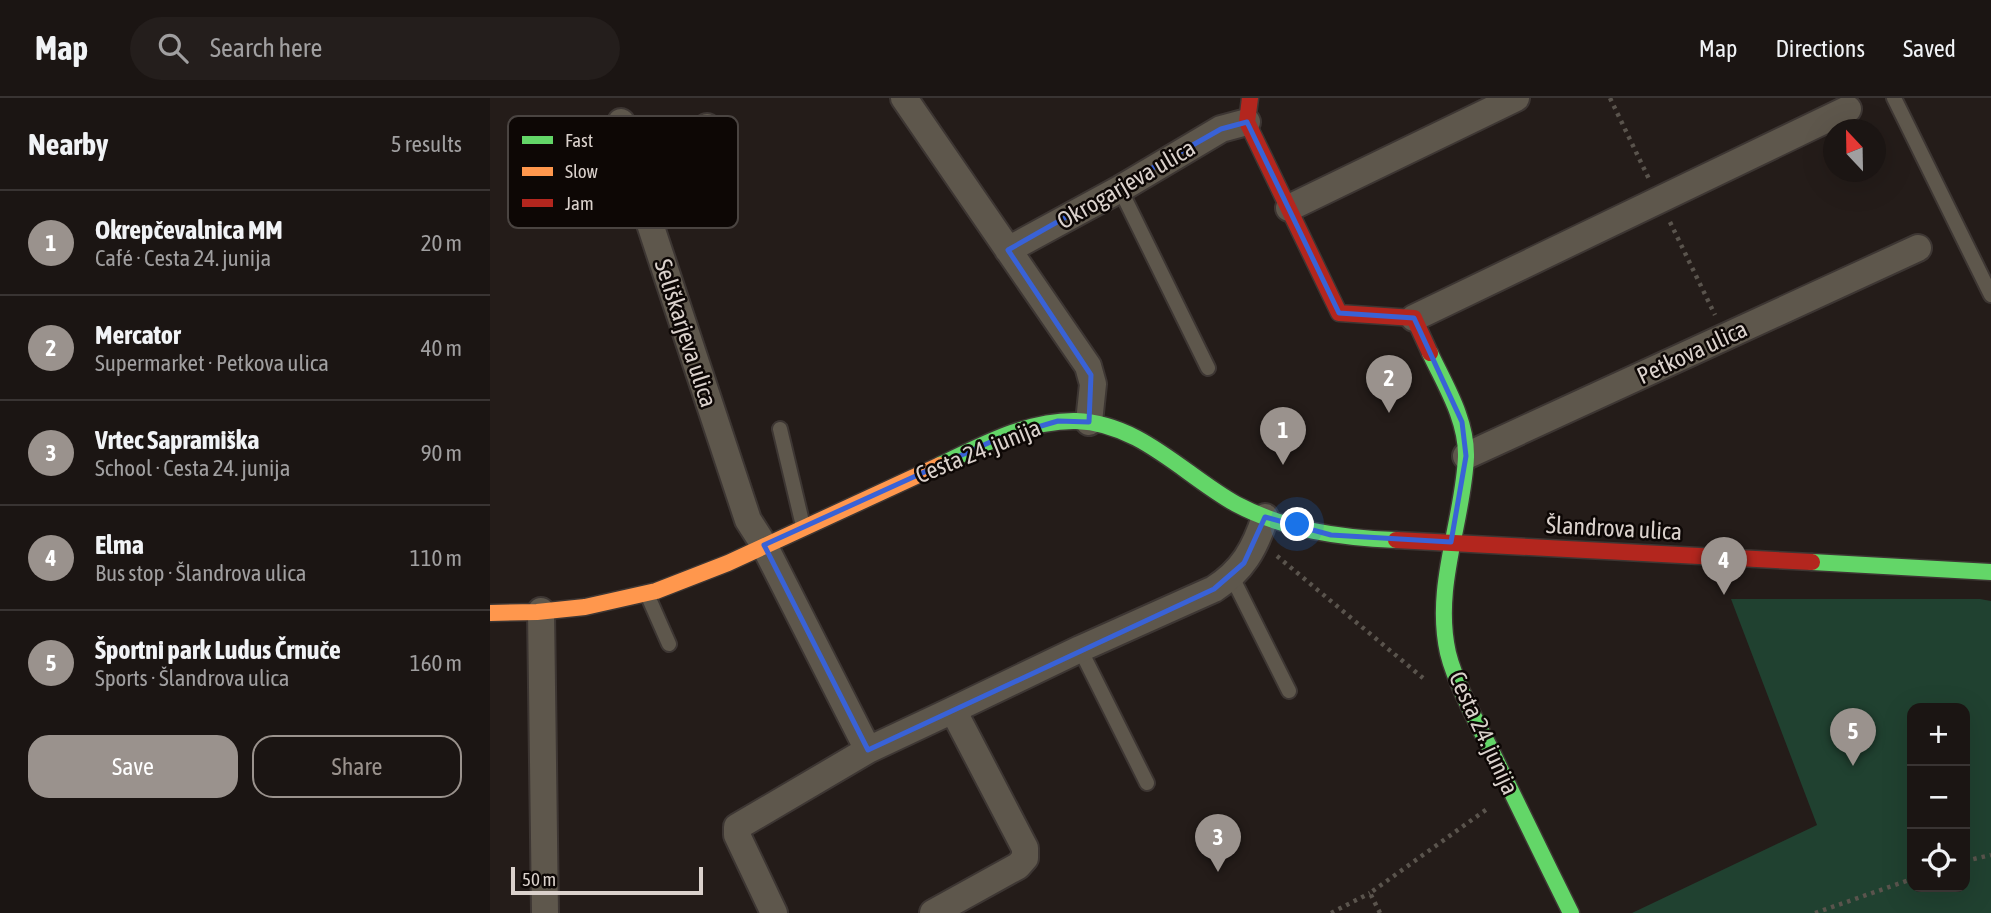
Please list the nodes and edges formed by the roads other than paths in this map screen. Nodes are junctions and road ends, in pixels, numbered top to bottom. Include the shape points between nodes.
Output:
1 (904, 98) edge
2 (1517, 98) edge
3 (1894, 98) edge
4 (1848, 109) dead end
5 (1249, 110) edge
6 (1120, 189) junction
7 (1289, 208) junction
8 (651, 228) edge
9 (1918, 248) dead end
10 (1008, 250) junction
11 (1991, 295) edge
12 (1414, 318) junction
13 (1208, 368) dead end
14 (1089, 422) junction
15 (780, 429) dead end
16 (1466, 456) junction
17 (1262, 526) junction
18 (803, 527) junction
19 (1403, 540) joint
20 (1451, 542) junction
21 (764, 545) junction
22 (1991, 572) edge
23 (1232, 577) junction
24 (646, 593) junction
25 (541, 611) junction
26 (490, 613) edge
27 (669, 644) dead end
28 (1080, 649) junction
29 (1289, 691) dead end
30 (953, 710) junction
31 (868, 750) junction
32 (1147, 783) dead end
33 (545, 913) edge
34 (774, 913) edge
35 (933, 913) edge
36 (1571, 913) edge

1 - 10 street
2 - 7 street
3 - 11 lane
4 - 12 street
5 - 6 street, Okrogarjeva ulica
5 - 7 street
6 - 10 street, Okrogarjeva ulica
6 - 13 lane
7 - 12 street via 1339,313
8 - 21 street, Seliškarjeva ulica via 748,520
9 - 16 street, Petkova ulica
10 - 14 street via 1088,366 1093,384
12 - 16 street via 1462,422
14 - 17 street, Cesta 24. junija via 1137,437
14 - 18 street, Cesta 24. junija via 1058,421 1014,432
15 - 18 lane
16 - 20 street
17 - 19 street, Cesta 24. junija
17 - 23 street
18 - 21 street, Cesta 24. junija
19 - 20 street, Šlandrova ulica
20 - 22 street, Šlandrova ulica
20 - 36 street, Cesta 24. junija via 1445,621 1453,670
21 - 24 street, Cesta 24. junija
21 - 31 street
23 - 28 street
23 - 29 lane
24 - 25 street, Cesta 24. junija
24 - 27 lane
25 - 26 street, Cesta 24. junija
25 - 33 street
28 - 30 street
28 - 32 lane
30 - 31 street
30 - 35 street via 1025,848 1025,858
31 - 34 street via 737,827

